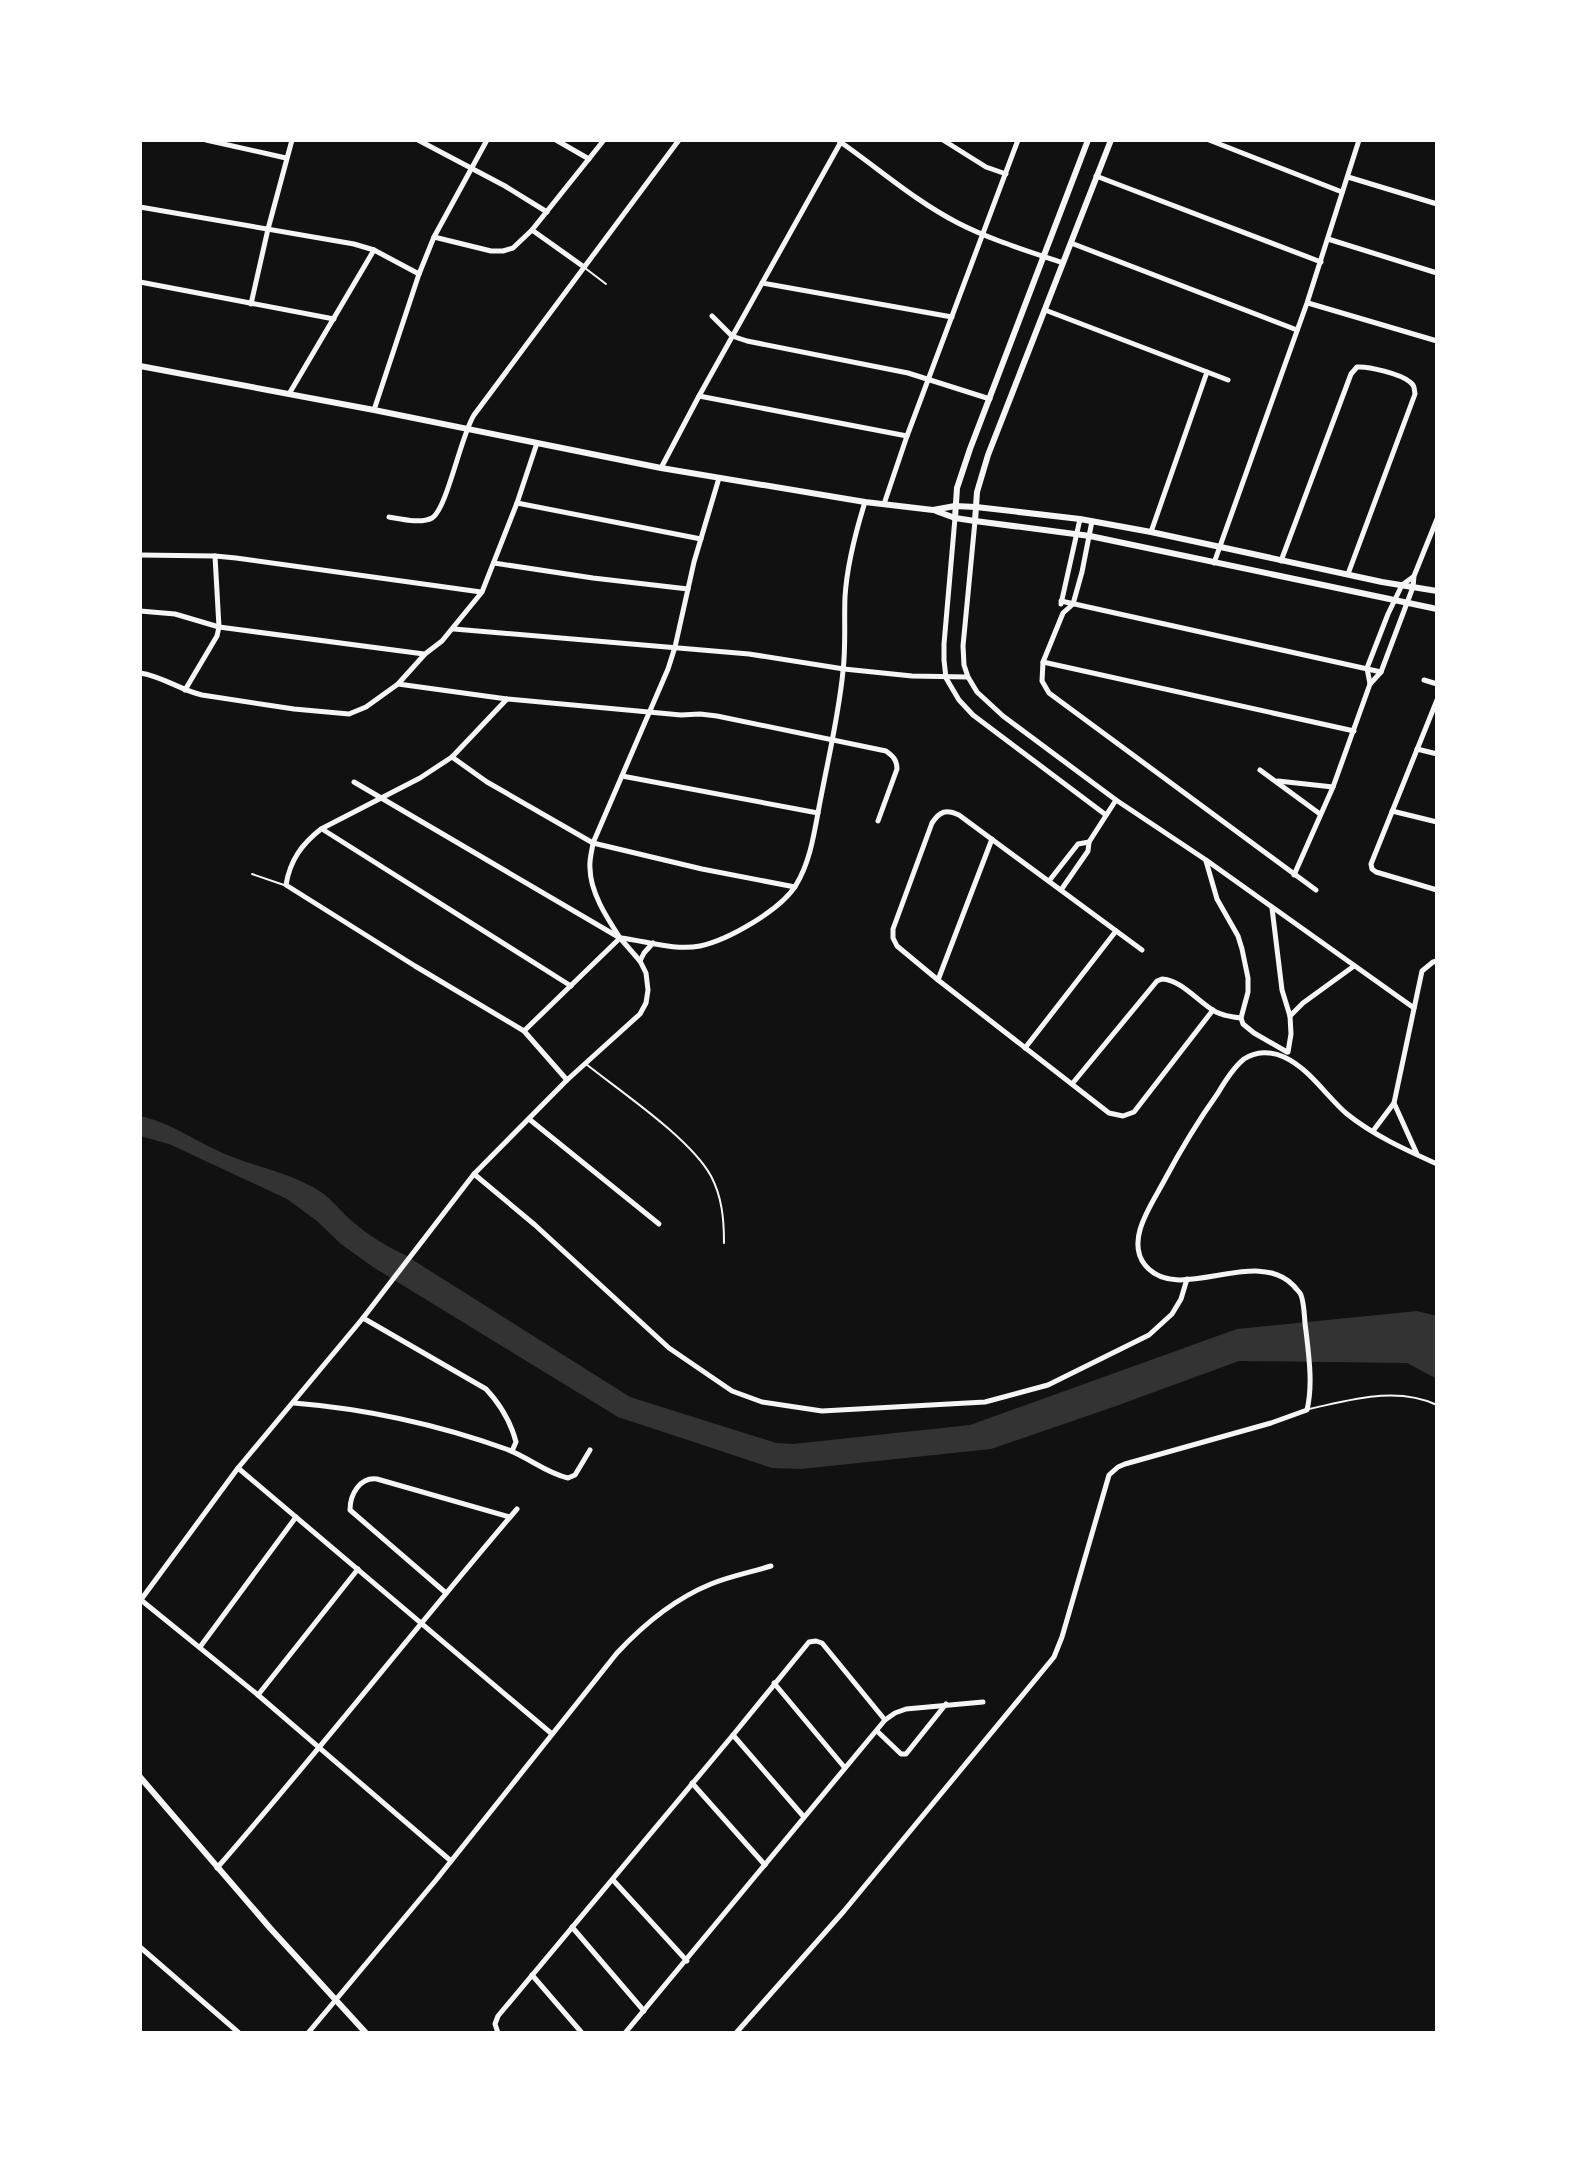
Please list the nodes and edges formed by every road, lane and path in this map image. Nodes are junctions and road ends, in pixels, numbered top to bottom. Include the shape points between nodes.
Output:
1 (208, 140) edge
2 (292, 140) edge
3 (418, 140) edge
4 (487, 140) edge
5 (556, 140) edge
6 (604, 140) edge
7 (679, 140) edge
8 (840, 140) edge
9 (943, 140) edge
10 (1018, 140) edge
11 (1088, 140) edge
12 (1111, 140) edge
13 (1209, 140) edge
14 (1359, 140) edge
15 (286, 158) junction
16 (589, 159) junction
17 (471, 167) junction
18 (1006, 174) junction
19 (1096, 176) junction
20 (1348, 177) junction
21 (1342, 192) junction
22 (1437, 204) edge
23 (140, 207) edge
24 (547, 212) junction
25 (268, 229) junction
26 (532, 230) junction
27 (984, 235) junction
28 (434, 237) junction
29 (1328, 239) junction
30 (1071, 243) junction
31 (374, 250) junction
32 (1043, 256) junction
33 (1321, 262) junction
34 (1063, 263) junction
35 (584, 267) junction
36 (1437, 273) edge
37 (419, 274) junction
38 (140, 282) edge
39 (762, 283) junction
40 (606, 284) dead end
41 (1307, 303) junction
42 (251, 304) junction
43 (1045, 310) junction
44 (712, 316) dead end
45 (952, 317) junction
46 (334, 319) junction
47 (1297, 330) junction
48 (732, 336) junction
49 (1437, 341) edge
50 (140, 366) edge
51 (1207, 372) junction
52 (929, 378) junction
53 (1228, 380) dead end
54 (289, 394) junction
55 (699, 396) junction
56 (990, 399) junction
57 (374, 410) junction
58 (467, 429) junction
59 (907, 436) junction
60 (537, 443) junction
61 (661, 468) junction
62 (719, 478) junction
63 (865, 502) junction
64 (517, 503) junction
65 (884, 504) junction
66 (955, 506) junction
67 (976, 507) junction
68 (933, 510) junction
69 (389, 517) dead end
70 (955, 518) junction
71 (1080, 519) junction
72 (1437, 519) edge
73 (975, 521) junction
74 (1092, 521) junction
75 (1151, 532) junction
76 (1077, 534) junction
77 (1090, 536) junction
78 (701, 539) junction
79 (1220, 548) junction
80 (140, 555) edge
81 (215, 556) junction
82 (1281, 561) junction
83 (494, 563) junction
84 (1214, 563) junction
85 (1348, 574) junction
86 (1414, 576) junction
87 (1402, 585) junction
88 (1413, 587) junction
89 (688, 589) junction
90 (1437, 591) edge
91 (482, 592) junction
92 (1394, 600) junction
93 (1061, 601) junction
94 (1407, 603) junction
95 (1073, 604) junction
96 (1437, 609) edge
97 (140, 611) edge
98 (1063, 613) junction
99 (219, 627) junction
100 (453, 629) junction
101 (675, 647) junction
102 (425, 654) junction
103 (1043, 662) junction
104 (1367, 668) junction
105 (844, 669) junction
106 (1381, 672) junction
107 (140, 673) edge
108 (968, 677) junction
109 (946, 678) junction
110 (1424, 680) dead end
111 (398, 684) junction
112 (1370, 684) junction
113 (1437, 684) edge
114 (185, 690) junction
115 (507, 699) junction
116 (1437, 700) edge
117 (650, 712) junction
118 (1354, 731) junction
119 (833, 739) junction
120 (1417, 749) junction
121 (1437, 754) edge
122 (452, 757) junction
123 (1260, 770) dead end
124 (622, 776) junction
125 (1275, 781) junction
126 (354, 782) dead end
127 (1333, 787) junction
128 (381, 798) junction
129 (1116, 800) junction
130 (1392, 811) junction
131 (818, 813) junction
132 (1106, 815) junction
133 (1321, 815) junction
134 (878, 821) dead end
135 (1437, 822) edge
136 (321, 829) junction
137 (992, 839) junction
138 (1089, 842) junction
139 (593, 843) junction
140 (1206, 860) junction
141 (252, 874) dead end
142 (1294, 875) junction
143 (1049, 881) junction
144 (286, 885) junction
145 (795, 887) junction
146 (1061, 890) junction
147 (1316, 890) dead end
148 (1437, 890) edge
149 (1271, 907) junction
150 (1116, 931) junction
151 (620, 938) junction
152 (654, 943) junction
153 (1142, 950) dead end
154 (640, 961) junction
155 (1437, 961) edge
156 (1354, 966) junction
157 (938, 980) junction
158 (571, 986) junction
159 (1414, 1008) junction
160 (1213, 1010) junction
161 (1290, 1016) junction
162 (1241, 1018) junction
163 (524, 1031) junction
164 (1025, 1048) junction
165 (1287, 1055) junction
166 (585, 1064) junction
167 (567, 1080) junction
168 (1072, 1084) junction
169 (1394, 1103) junction
170 (529, 1119) junction
171 (1373, 1131) junction
172 (1417, 1155) junction
173 (1437, 1164) edge
174 (474, 1174) junction
175 (659, 1224) dead end
176 (724, 1243) dead end
177 (1187, 1279) junction
178 (363, 1318) junction
179 (293, 1403) junction
180 (1437, 1405) edge
181 (1307, 1410) junction
182 (590, 1450) dead end
183 (512, 1451) junction
184 (238, 1468) junction
185 (517, 1509) dead end
186 (296, 1517) junction
187 (510, 1517) junction
188 (771, 1566) dead end
189 (358, 1569) junction
190 (446, 1593) junction
191 (141, 1600) edge
192 (420, 1622) junction
193 (200, 1647) junction
194 (774, 1683) junction
195 (258, 1695) junction
196 (983, 1702) dead end
197 (946, 1704) junction
198 (885, 1720) junction
199 (877, 1731) junction
200 (552, 1734) junction
201 (733, 1735) junction
202 (320, 1747) junction
203 (845, 1768) junction
204 (140, 1777) edge
205 (692, 1783) junction
206 (804, 1817) junction
207 (451, 1861) junction
208 (765, 1865) junction
209 (217, 1868) junction
210 (613, 1880) junction
211 (572, 1927) junction
212 (140, 1947) edge
213 (687, 1961) junction
214 (532, 1975) junction
215 (337, 1999) junction
216 (644, 2011) junction
217 (239, 2033) edge
218 (308, 2033) edge
219 (366, 2033) edge
220 (498, 2033) edge
221 (582, 2033) edge
222 (625, 2033) edge
223 (736, 2033) edge

1 - 15 street
2 - 15 street
3 - 17 street
4 - 17 street
5 - 16 street
6 - 16 street
7 - 35 street
8 - 27 street via 934,209
8 - 39 street
9 - 18 street
10 - 18 street
11 - 32 street
12 - 19 street
13 - 21 street
14 - 20 street
15 - 25 street
16 - 24 street
17 - 24 street
17 - 28 street
18 - 27 street
19 - 30 street
19 - 33 street
20 - 21 street
20 - 22 street
21 - 29 street
23 - 25 street
24 - 26 street
25 - 31 street
25 - 42 street
26 - 28 street via 503,251
26 - 35 street
27 - 32 street
27 - 45 street
28 - 37 street
29 - 33 street
29 - 36 street
30 - 34 street
30 - 47 street
31 - 37 street
31 - 46 street
32 - 34 street
32 - 56 street
33 - 41 street
34 - 43 street
35 - 40 lane
35 - 58 street
37 - 57 street
38 - 42 street
39 - 45 street
39 - 48 street
41 - 47 street
41 - 49 street
42 - 46 street
43 - 51 street
43 - 67 street via 981,476
44 - 48 street
45 - 52 street
46 - 54 street
47 - 79 street
48 - 52 street
48 - 55 street
50 - 54 street
51 - 53 street
51 - 75 street
52 - 56 street
52 - 59 street
54 - 57 street
55 - 59 street
55 - 61 street
56 - 66 street
57 - 58 street
58 - 60 street
58 - 69 street via 436,514 424,520
59 - 65 street
60 - 61 street
60 - 64 street
61 - 62 street
62 - 63 street
62 - 78 street
63 - 65 street
63 - 105 street via 848,571
64 - 78 street
64 - 83 street
65 - 68 street
66 - 67 street
66 - 68 street
66 - 70 street
67 - 71 street
67 - 73 street
68 - 70 street
70 - 73 street
70 - 109 street
71 - 74 street
71 - 76 street
72 - 86 street
73 - 76 street
73 - 108 street via 963,646
74 - 75 street
74 - 77 street
75 - 79 street
76 - 77 street
76 - 93 street
77 - 84 street
77 - 95 street
78 - 89 street
79 - 82 street
79 - 84 street
80 - 81 street
81 - 91 street
81 - 99 street
82 - 85 street
82 - 85 street via 1351,374 1365,366 1408,380 1415,394
83 - 89 street
83 - 91 street
84 - 92 street
85 - 87 street
86 - 87 street
86 - 88 street
87 - 88 street
87 - 92 street
88 - 90 street
88 - 94 street
89 - 101 street
91 - 100 street
92 - 94 street
92 - 104 street
93 - 95 street
93 - 98 street
94 - 96 street
94 - 106 street
95 - 98 street
95 - 104 street
97 - 99 street via 175,614
98 - 103 street
99 - 102 street
99 - 114 street
100 - 101 street
100 - 102 street
101 - 105 street
101 - 117 street
102 - 111 street
103 - 118 street
103 - 142 street via 1041,674 1049,693
104 - 106 street
104 - 112 street
105 - 109 street
105 - 119 street
106 - 112 street
107 - 114 street
108 - 109 street
108 - 129 street via 1003,716
109 - 132 street via 981,723
110 - 113 street
111 - 114 street via 349,714
111 - 115 street
112 - 118 street
115 - 117 street
115 - 122 street
116 - 120 street
117 - 119 street via 717,716
117 - 124 street
118 - 127 street
119 - 131 street
119 - 134 street via 886,751 897,762
120 - 121 street
120 - 130 street
122 - 128 street
122 - 139 street
123 - 125 street
124 - 131 street
124 - 139 street
125 - 127 street
125 - 133 street
126 - 128 street
127 - 133 street
128 - 136 street
128 - 151 street
129 - 132 street
129 - 140 street
130 - 135 street
130 - 148 street via 1372,869
131 - 145 street
132 - 138 street
133 - 142 street
136 - 144 street via 296,855
136 - 158 street
137 - 143 street
137 - 157 street
137 - 157 street via 945,811 932,823 922,849 893,938
138 - 143 street via 1078,844
138 - 146 street
139 - 145 street
139 - 151 street via 589,869 594,889
140 - 149 street
140 - 162 street via 1217,899 1242,949 1248,992
141 - 144 lane
142 - 147 street
143 - 146 street
144 - 163 street
145 - 152 street via 780,903 721,938 699,946
146 - 150 street
149 - 156 street
149 - 161 street
150 - 153 street
150 - 164 street
151 - 152 street
151 - 154 street
151 - 158 street
152 - 154 street
154 - 166 street via 646,973 646,1003
155 - 159 street via 1422,971
156 - 159 street
156 - 161 street
157 - 164 street
158 - 163 street
159 - 169 street
160 - 162 street
160 - 168 street via 1174,982 1157,981
160 - 168 street via 1134,1112 1109,1113
161 - 165 street
162 - 165 street
163 - 167 street
164 - 168 street
165 - 171 street
165 - 177 street via 1257,1054 1233,1070 1142,1222 1139,1255 1146,1267 1162,1276
166 - 167 street
166 - 176 lane via 695,1155 721,1201
167 - 170 street
169 - 171 street
169 - 172 street
170 - 174 street
170 - 175 street
171 - 172 street
172 - 173 street
174 - 177 street via 669,1348 732,1391 762,1402 822,1411 985,1402 1048,1385 1149,1335 1172,1314
174 - 178 street
177 - 181 street via 1265,1271 1287,1278 1301,1293 1310,1362
178 - 179 street
178 - 183 street via 486,1389 513,1430
179 - 183 street via 399,1417
179 - 184 street
180 - 181 lane via 1389,1396
181 - 223 street via 1125,1464 1109,1475 1054,1657
182 - 183 street via 568,1478
184 - 186 street
184 - 191 street
185 - 187 street
186 - 189 street
186 - 193 street
187 - 190 street
187 - 190 street via 377,1479 363,1481 350,1510
188 - 200 street via 711,1584 651,1618
189 - 192 street
189 - 195 street
190 - 192 street
191 - 193 street
192 - 200 street
192 - 202 street
193 - 195 street
194 - 198 street via 809,1642 816,1641
194 - 201 street
194 - 203 street
195 - 202 street
196 - 197 street
197 - 198 street via 906,1709
197 - 199 street via 906,1754
198 - 199 street
199 - 203 street
200 - 207 street
201 - 205 street
201 - 206 street
202 - 207 street
202 - 209 street
203 - 206 street
204 - 209 street
205 - 208 street
205 - 210 street
206 - 208 street
207 - 215 street
208 - 213 street
209 - 215 street
210 - 211 street
210 - 213 street
211 - 214 street
211 - 216 street
212 - 217 street
213 - 216 street
214 - 220 street via 498,2016
214 - 221 street
215 - 218 street
215 - 219 street
216 - 222 street

